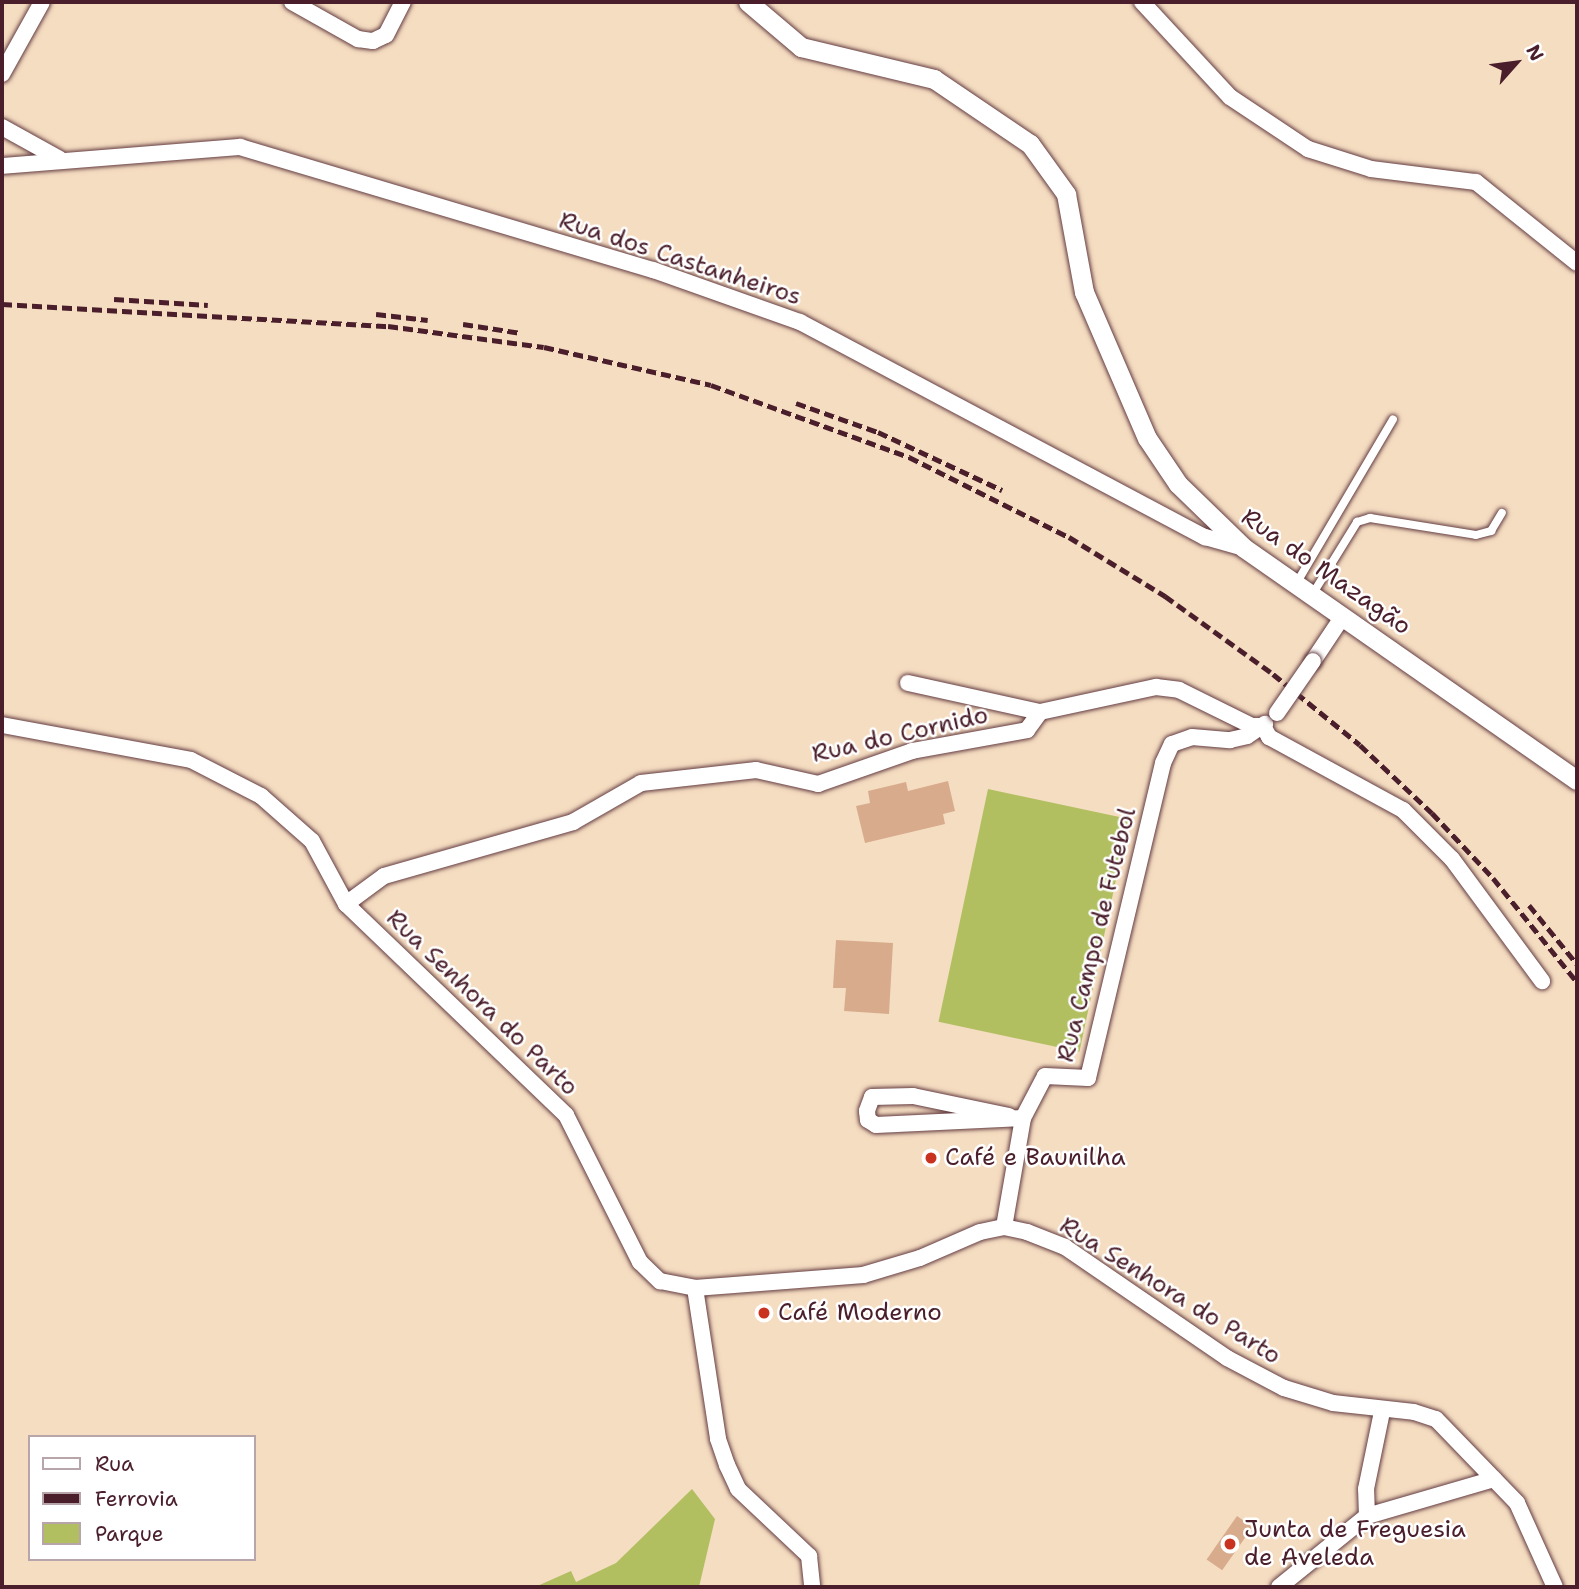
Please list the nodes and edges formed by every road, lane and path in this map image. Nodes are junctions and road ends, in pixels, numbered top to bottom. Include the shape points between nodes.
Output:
1 (42, 2) edge
2 (292, 2) edge
3 (403, 2) edge
4 (748, 2) edge
5 (1142, 2) edge
6 (2, 74) edge
7 (2, 128) edge
8 (60, 159) junction
9 (2, 166) edge
10 (1577, 263) edge
11 (1393, 419) dead end
12 (1502, 513) dead end
13 (1244, 548) junction
14 (1304, 589) junction
15 (1343, 616) junction
16 (908, 683) dead end
17 (1040, 712) junction
18 (2, 725) edge
19 (1263, 726) junction
20 (1577, 780) edge
21 (346, 904) junction
22 (1542, 981) dead end
23 (1016, 1117) junction
24 (1004, 1227) junction
25 (695, 1288) junction
26 (1382, 1412) junction
27 (1494, 1479) junction
28 (1367, 1516) junction
29 (812, 1587) edge
30 (1279, 1587) edge
31 (1555, 1587) edge

1 - 6 street
2 - 3 street via 358,39 373,41 386,35
4 - 13 street, Rua do Mazagão via 801,47 934,79 1030,144 1066,194 1084,292 1147,438 1178,484
5 - 10 street via 1230,97 1308,149 1371,169 1476,182
7 - 8 street
8 - 9 street, Rua dos Castanheiros
8 - 13 street, Rua dos Castanheiros via 240,147 653,270 800,322 1205,537
11 - 14 lane
12 - 14 lane via 1492,531 1476,535 1364,519 1351,528
13 - 14 street, Rua do Mazagão
14 - 15 street, Rua do Mazagão
15 - 19 street, bridge via 1278,713
15 - 20 street, Rua do Mazagão
16 - 17 street
17 - 19 street, Rua do Cornido via 1156,687 1179,690 1252,726
17 - 21 street, Rua do Cornido via 1027,730 912,751 818,783 756,770 641,783 573,821 384,877
18 - 21 street, Rua Senhora do Parto via 191,760 250,790 312,841
19 - 22 street, Rua do Cornido via 1269,737 1403,810 1452,859
19 - 23 street, Rua Campo de Futebol via 1230,740 1192,737 1172,744 1163,763 1088,1078 1045,1076
21 - 25 street, Rua Senhora do Parto via 566,1115 640,1262 660,1282
23 - 23 street via 913,1096 872,1097 867,1111 867,1120 876,1125
23 - 24 street, Rua Campo de Futebol
24 - 25 street, Rua Senhora do Parto via 863,1275
24 - 26 street, Rua Senhora do Parto via 1065,1247 1227,1359 1284,1388
25 - 29 street via 718,1438 727,1465 738,1489 809,1556
26 - 27 street, Rua Senhora do Parto via 1414,1412 1436,1419
26 - 28 street via 1366,1489
27 - 28 street
27 - 31 street, Rua Senhora do Parto via 1517,1503
28 - 30 street

